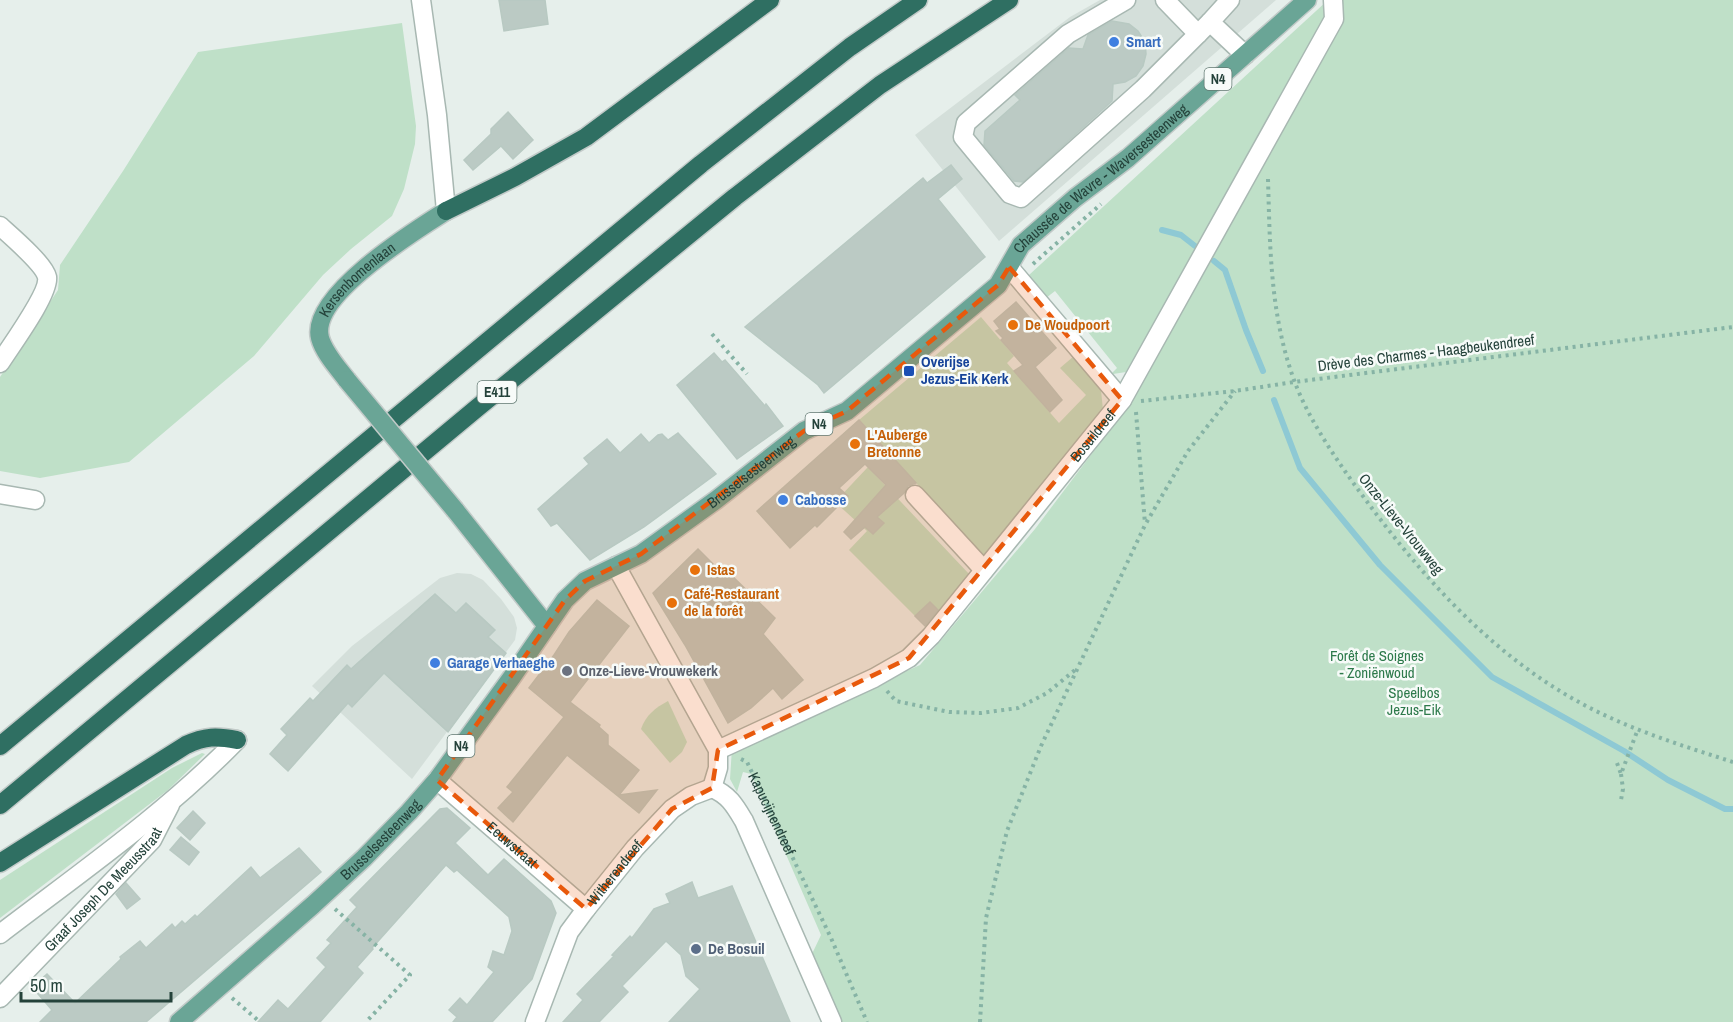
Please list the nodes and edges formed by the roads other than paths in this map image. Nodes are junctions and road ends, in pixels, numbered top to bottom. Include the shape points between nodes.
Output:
1 (421, 0) edge
2 (770, 0) edge
3 (918, 0) edge
4 (1009, 0) edge
5 (1126, 0) edge
6 (1165, 0) edge
7 (1230, 0) edge
8 (1308, 0) edge
9 (1333, 1) edge
10 (1204, 28) junction
11 (1245, 55) junction
12 (446, 211) junction
13 (0, 226) edge
14 (1009, 267) junction
15 (0, 363) edge
16 (1129, 401) junction
17 (0, 494) edge
18 (915, 495) dead end
19 (35, 501) dead end
20 (616, 566) junction
21 (984, 570) junction
22 (547, 626) junction
23 (237, 740) joint
24 (0, 747) edge
25 (718, 750) junction
26 (436, 780) junction
27 (712, 788) junction
28 (172, 801) junction
29 (0, 805) edge
30 (0, 863) edge
31 (586, 909) junction
32 (0, 934) edge
33 (0, 998) edge
34 (179, 1022) edge
35 (536, 1022) edge
36 (831, 1022) edge

1 - 12 street
2 - 12 highway via 586,137
3 - 24 highway via 850,47 701,164
4 - 29 highway, E411 via 880,85 735,197
5 - 10 street via 1068,34 966,123 963,137 1010,194 1021,198
6 - 10 street
7 - 10 street
8 - 11 main road, Chaussée de Wavre - Waversesteenweg / N4
9 - 16 street, Bosuildreef via 1334,19
10 - 11 street
11 - 14 main road, Chaussée de Wavre - Waversesteenweg / N4 via 1128,158 1030,237
12 - 22 main road, Kersenbomenlaan, bridge via 392,247 340,292 326,309 319,335 344,376
13 - 15 street via 47,276 40,301
14 - 16 street
14 - 20 main road, Brusselsesteenweg / N4 via 998,285 847,411 804,431 641,554
16 - 21 street, Bosuildreef
17 - 19 street
18 - 21 street
20 - 22 main road, Brusselsesteenweg / N4 via 585,582 565,600
20 - 25 street
21 - 25 street, Bosuildreef via 909,658
22 - 26 main road, Brusselsesteenweg / N4
23 - 28 street, Graaf Joseph De Meeusstraat
23 - 30 highway via 201,738 186,745
25 - 27 street
26 - 31 street, Eeuwstraat
26 - 34 main road, Brusselsesteenweg / N4 via 383,839 321,898
27 - 31 street, Witherendreef via 672,809
27 - 36 street, Kapucijnendreef via 732,801 744,821
28 - 32 street, Graaf Joseph De Meeusstraat
28 - 33 street, Graaf Joseph De Meeusstraat via 152,840
31 - 35 street, Witherendreef via 569,932

